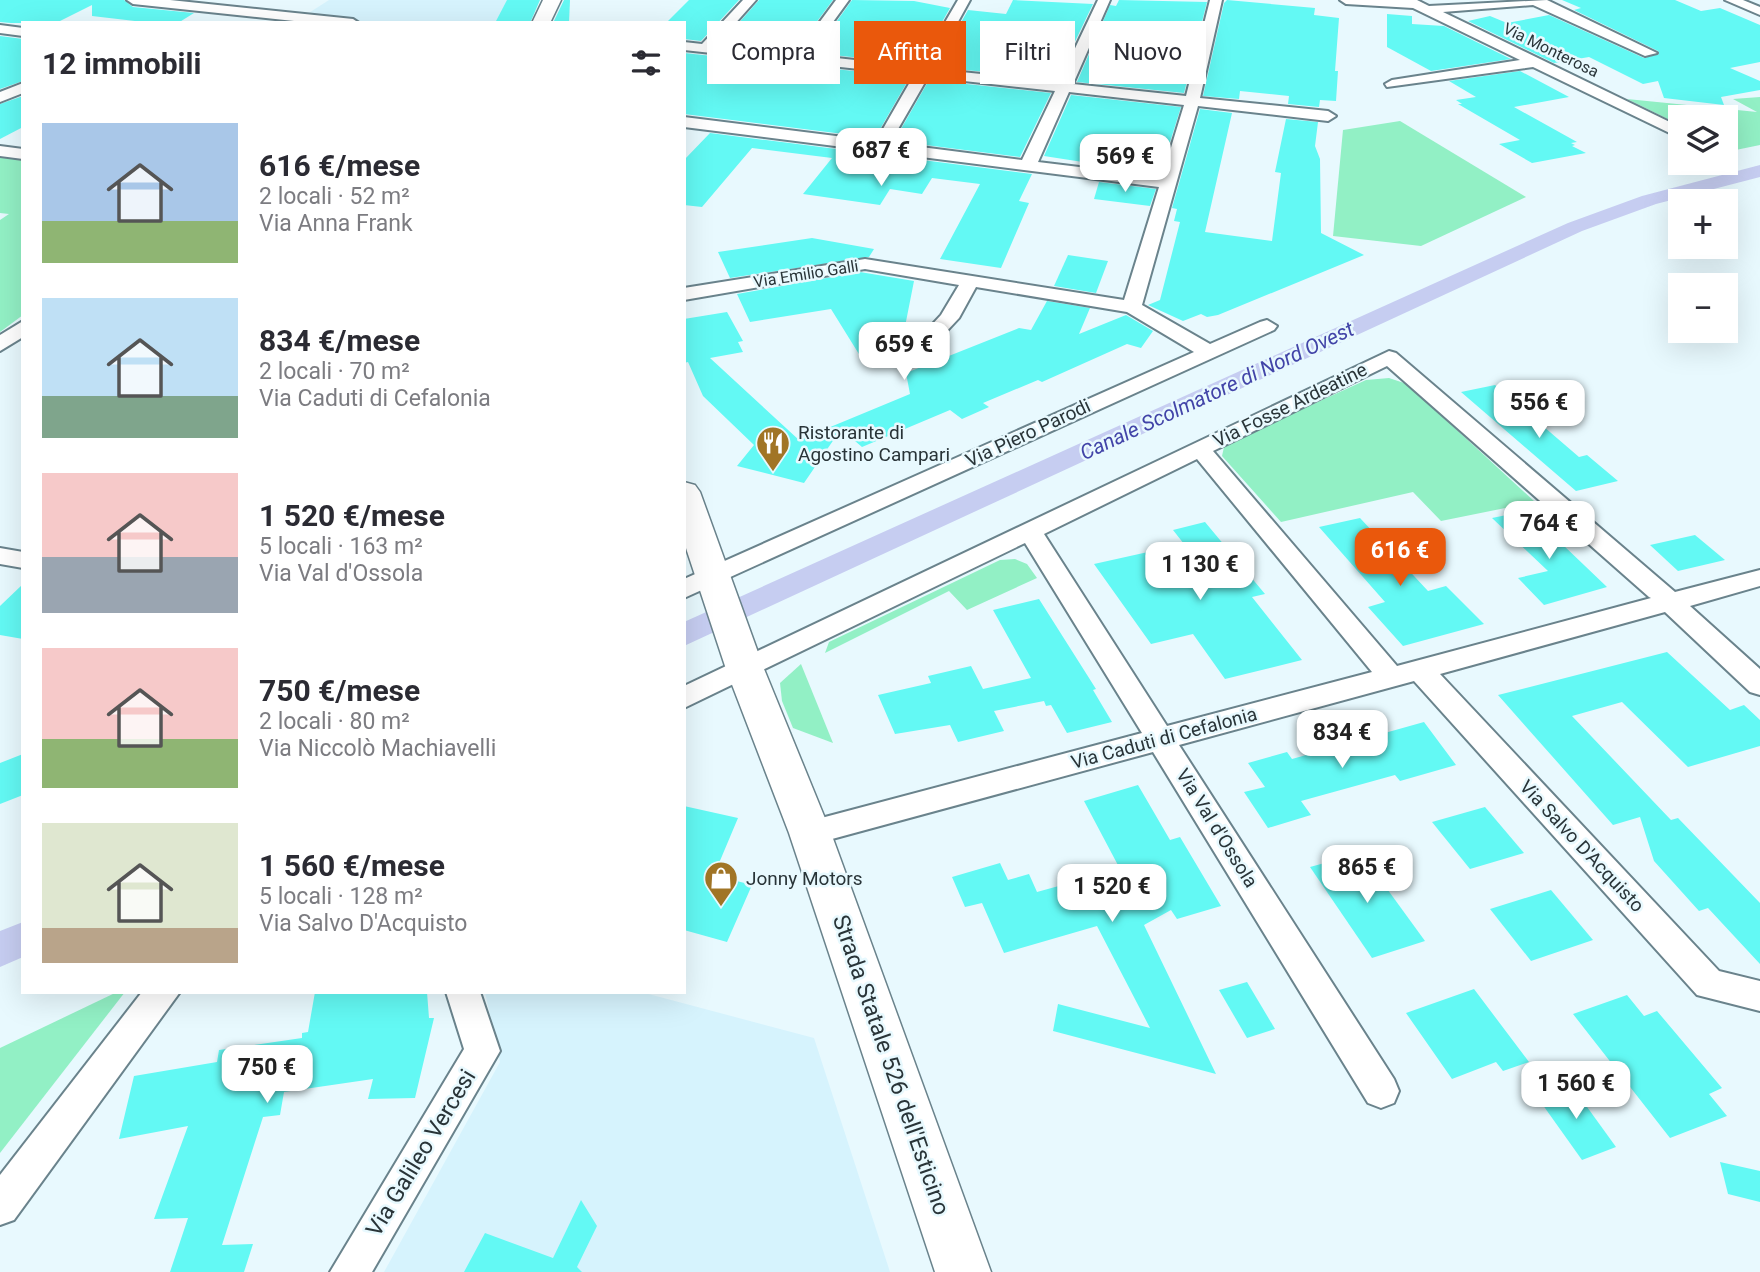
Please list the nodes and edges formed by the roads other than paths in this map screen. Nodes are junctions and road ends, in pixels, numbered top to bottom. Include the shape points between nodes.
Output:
1 (133, 0) edge
2 (552, 0) edge
3 (750, 0) edge
4 (844, 0) edge
5 (964, 0) edge
6 (1104, 0) edge
7 (1216, 0) edge
8 (1346, 0) edge
9 (1731, 0) edge
10 (1538, 1) edge
11 (181, 2) edge
12 (1415, 4) edge
13 (1760, 12) edge
14 (157, 17) dead end
15 (337, 21) edge
16 (542, 21) edge
17 (828, 21) edge
18 (952, 21) edge
19 (0, 29) edge
20 (21, 32) edge
21 (686, 46) edge
22 (706, 48) joint
23 (1650, 53) dead end
24 (1537, 62) junction
25 (966, 77) edge
26 (915, 84) edge
27 (1392, 84) dead end
28 (0, 87) edge
29 (21, 88) edge
30 (1065, 89) junction
31 (0, 98) edge
32 (1192, 102) junction
33 (1328, 116) dead end
34 (686, 122) edge
35 (1668, 127) edge
36 (881, 146) junction
37 (0, 151) edge
38 (21, 154) edge
39 (1028, 165) junction
40 (1168, 183) junction
41 (970, 281) junction
42 (686, 294) edge
43 (1132, 307) junction
44 (1267, 326) dead end
45 (21, 329) edge
46 (937, 330) dead end
47 (0, 345) edge
48 (21, 348) edge
49 (1207, 351) junction
50 (1200, 449) junction
51 (686, 501) edge
52 (1030, 531) junction
53 (0, 556) edge
54 (21, 560) edge
55 (1760, 578) edge
56 (704, 583) edge
57 (1671, 602) junction
58 (743, 660) junction
59 (1406, 673) junction
60 (1760, 685) edge
61 (686, 697) edge
62 (1161, 739) junction
63 (810, 833) junction
64 (161, 994) edge
65 (464, 994) edge
66 (1760, 996) edge
67 (1381, 1091) dead end
68 (0, 1206) edge
69 (350, 1272) edge
70 (963, 1272) edge

1 - 11 street
2 - 16 street
3 - 22 street
4 - 17 street
5 - 18 street
6 - 30 street
7 - 32 street
8 - 12 street
9 - 13 street
10 - 12 street
10 - 23 street
11 - 14 street
11 - 15 street
12 - 24 street, Via Monterosa
19 - 20 street
21 - 22 street
24 - 27 street
24 - 35 street, Via Monterosa
25 - 30 street
26 - 36 street
28 - 29 street
29 - 31 street
30 - 32 street
30 - 39 street
32 - 33 street
32 - 40 street
34 - 36 street
36 - 39 street
37 - 38 street
39 - 40 street
40 - 43 street
41 - 42 street, Via Emilio Galli via 864,264
41 - 43 street, Via Emilio Galli
41 - 46 street
43 - 49 street, Via Emilio Galli
44 - 49 street, Via Piero Parodi
45 - 47 street
47 - 48 street
49 - 56 street, Via Piero Parodi
50 - 52 street, Via Fosse Ardeatine
50 - 57 street, Via Fosse Ardeatine via 1389,357
50 - 59 street, Via Salvo D'Acquisto
51 - 56 street
52 - 58 street, Via Fosse Ardeatine
52 - 62 street, Via Val d'Ossola
53 - 54 street
55 - 57 street, Via Caduti di Cefalonia
56 - 58 street, Strada Statale 526 dell'Esticino
57 - 59 street, Via Caduti di Cefalonia
57 - 60 street, Via Fosse Ardeatine
58 - 61 street, Via Fosse Ardeatine
58 - 63 street, Strada Statale 526 dell'Esticino
59 - 62 street, Via Caduti di Cefalonia
59 - 66 street, Via Salvo D'Acquisto via 1709,984
62 - 63 street, Via Caduti di Cefalonia
62 - 67 street, Via Val d'Ossola
63 - 70 street, Strada Statale 526 dell'Esticino
64 - 68 street
65 - 69 street, Via Galileo Vercesi via 482,1051

